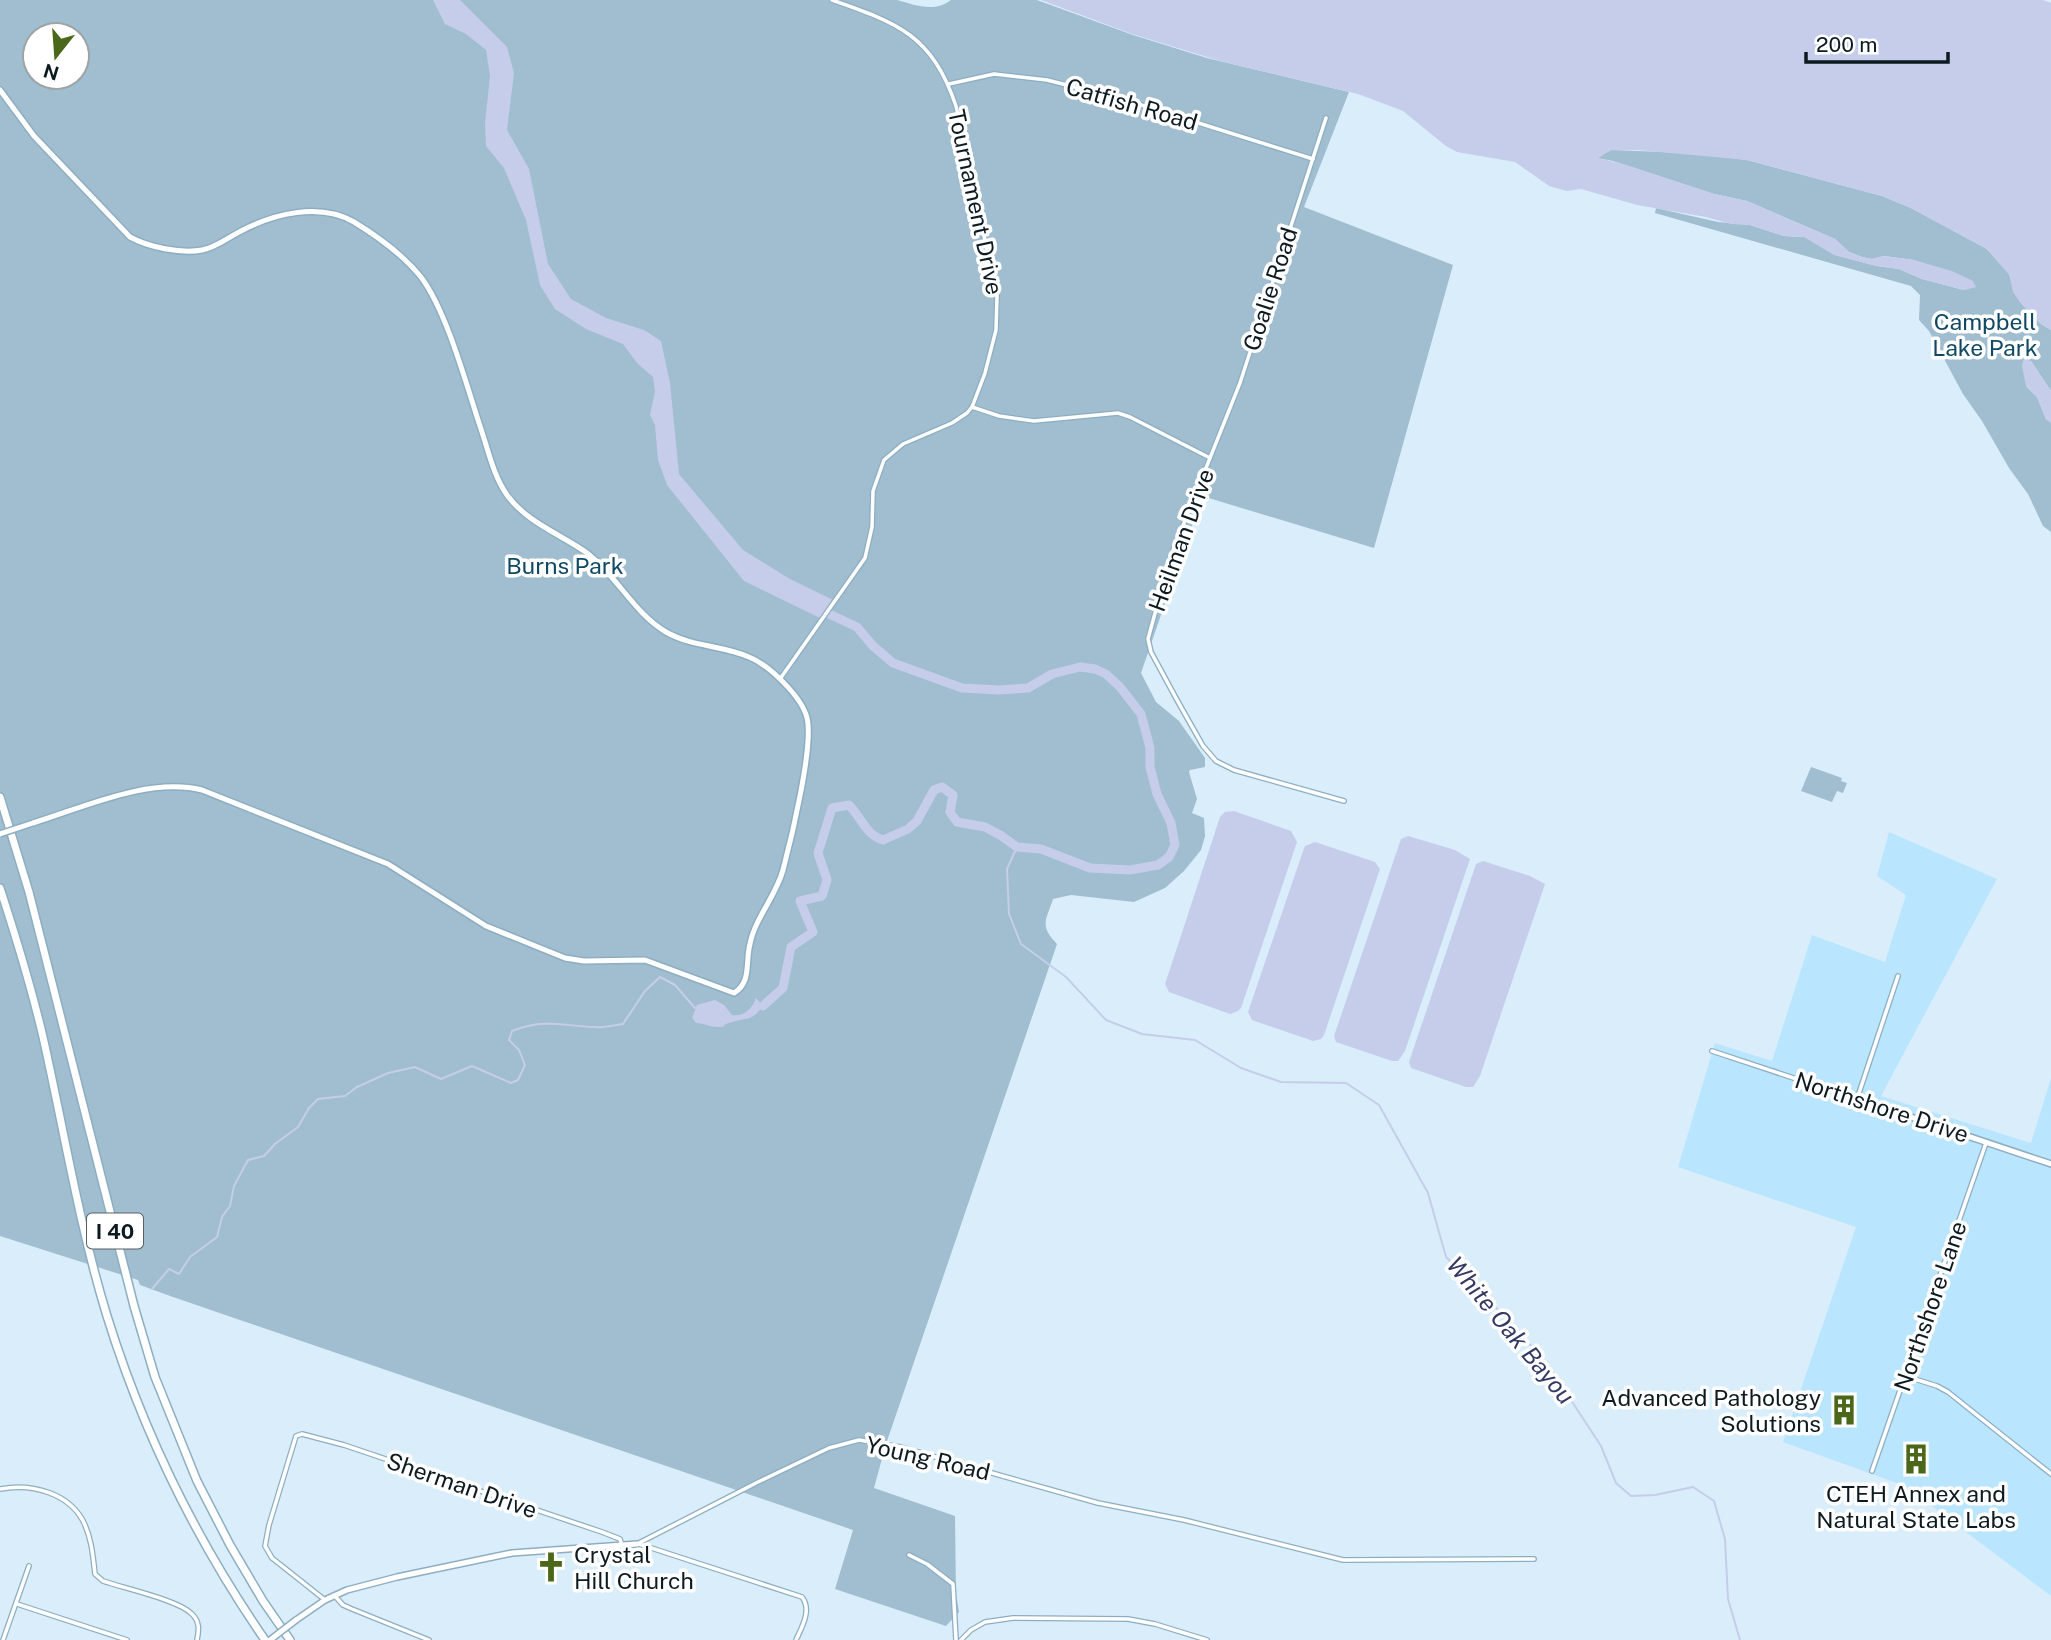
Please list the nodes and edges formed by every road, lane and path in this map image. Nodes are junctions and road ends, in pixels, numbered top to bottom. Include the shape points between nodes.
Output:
1 (832, 0) edge
2 (949, 84) junction
3 (0, 90) edge
4 (1326, 118) dead end
5 (1313, 159) junction
6 (972, 407) junction
7 (1210, 458) junction
8 (780, 679) junction
9 (0, 797) edge
10 (1344, 801) dead end
11 (0, 834) edge
12 (0, 888) edge
13 (1898, 976) dead end
14 (1712, 1051) dead end
15 (1857, 1099) junction
16 (1987, 1141) junction
17 (2051, 1164) edge
18 (1905, 1376) junction
19 (1872, 1471) dead end
20 (2051, 1474) edge
21 (0, 1489) edge
22 (637, 1544) junction
23 (622, 1546) junction
24 (909, 1555) dead end
25 (1534, 1559) dead end
26 (29, 1566) dead end
27 (334, 1595) junction
28 (325, 1600) junction
29 (17, 1604) junction
30 (3, 1640) edge
31 (127, 1640) edge
32 (197, 1640) edge
33 (268, 1640) edge
34 (290, 1640) edge
35 (429, 1640) edge
36 (796, 1640) edge
37 (958, 1640) edge
38 (1207, 1640) edge

1 - 2 street, Tournament Drive via 902,29 932,56
2 - 5 street, Catfish Road via 1000,74 1056,82
2 - 6 street, Tournament Drive via 997,302 991,353
3 - 8 street via 34,136 138,242 201,250 254,224 305,213 344,218 378,239 415,271 432,295 492,463 513,502 589,554 661,629 686,641 746,656
4 - 5 street, Goalie Road
5 - 7 street, Goalie Road via 1240,383
6 - 7 street via 1034,421 1118,413
6 - 8 street via 952,423 903,444 884,460 873,491 869,549
7 - 10 street, Heilman Drive via 1159,593 1148,635 1151,652 1216,761
8 - 11 street, bridge via 806,712 808,742 782,874 750,942 746,980 734,993 651,962 576,960 499,933 388,864 194,788 147,788
9 - 34 highway, I 40 via 155,1377 197,1481 230,1545
12 - 33 highway, I 40 via 28,977 94,1270 125,1371 182,1503 224,1578
13 - 15 street
14 - 15 street, Northshore Drive
15 - 16 street, Northshore Drive
16 - 17 street, Northshore Drive
16 - 18 street, Northshore Lane
18 - 19 street, Northshore Lane
18 - 20 street via 1948,1392
21 - 32 street via 30,1488 67,1502 86,1528 95,1574 103,1581 186,1609 198,1625
22 - 23 street, Young Road
22 - 25 street, Young Road via 829,1448 859,1440 900,1447 1114,1507 1343,1560
22 - 36 street via 802,1597 807,1611
23 - 27 street, Young Road via 512,1553
23 - 28 street, Sherman Drive via 620,1539 602,1532 309,1434 296,1436 265,1546 272,1559
24 - 37 street via 953,1584
26 - 29 street
27 - 28 street, Young Road
27 - 35 street via 352,1609
28 - 33 street, Young Road, bridge
29 - 30 street
29 - 31 street
37 - 38 street via 985,1622 1013,1618 1128,1619

